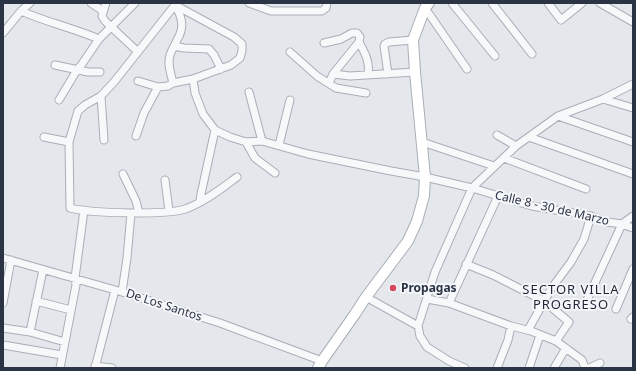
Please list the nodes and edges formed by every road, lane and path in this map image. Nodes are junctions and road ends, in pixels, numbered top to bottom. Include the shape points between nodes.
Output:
1 (30, 3) edge
2 (91, 3) edge
3 (106, 3) edge
4 (135, 3) edge
5 (249, 3) edge
6 (327, 3) edge
7 (452, 3) edge
8 (492, 3) edge
9 (548, 3) edge
10 (582, 3) edge
11 (600, 3) edge
12 (174, 4) edge
13 (427, 5) edge
14 (21, 11) junction
15 (103, 11) junction
16 (633, 22) edge
17 (110, 27) junction
18 (3, 33) edge
19 (99, 38) junction
20 (413, 40) junction
21 (358, 42) junction
22 (324, 43) dead end
23 (174, 46) junction
24 (138, 52) junction
25 (290, 52) dead end
26 (532, 54) dead end
27 (495, 56) dead end
28 (55, 65) dead end
29 (221, 69) junction
30 (467, 69) dead end
31 (77, 70) junction
32 (100, 72) dead end
33 (415, 72) junction
34 (334, 74) junction
35 (368, 74) junction
36 (388, 74) junction
37 (192, 79) junction
38 (138, 81) dead end
39 (173, 83) junction
40 (329, 83) junction
41 (633, 84) edge
42 (158, 87) junction
43 (249, 92) dead end
44 (366, 93) dead end
45 (101, 96) junction
46 (604, 99) junction
47 (59, 100) dead end
48 (290, 100) dead end
49 (633, 108) edge
50 (558, 116) junction
51 (215, 130) junction
52 (497, 135) dead end
53 (136, 136) dead end
54 (44, 137) dead end
55 (529, 137) junction
56 (104, 140) dead end
57 (262, 141) junction
58 (68, 142) junction
59 (246, 142) junction
60 (422, 142) junction
61 (633, 142) edge
62 (278, 145) junction
63 (516, 146) junction
64 (504, 158) junction
65 (494, 166) junction
66 (275, 173) dead end
67 (123, 174) dead end
68 (633, 174) edge
69 (237, 177) dead end
70 (425, 177) junction
71 (165, 180) dead end
72 (472, 188) junction
73 (586, 189) dead end
74 (498, 196) junction
75 (200, 202) junction
76 (84, 210) junction
77 (169, 211) junction
78 (131, 213) junction
79 (139, 213) junction
80 (591, 216) junction
81 (633, 216) edge
82 (622, 224) junction
83 (633, 228) edge
84 (3, 258) edge
85 (11, 260) junction
86 (466, 264) junction
87 (633, 269) edge
88 (43, 270) junction
89 (75, 278) junction
90 (119, 291) junction
91 (366, 297) junction
92 (3, 299) edge
93 (427, 299) junction
94 (587, 300) dead end
95 (36, 301) junction
96 (544, 301) junction
97 (449, 304) junction
98 (616, 309) dead end
99 (71, 310) junction
100 (418, 326) junction
101 (511, 326) junction
102 (3, 328) edge
103 (528, 330) junction
104 (30, 332) junction
105 (540, 336) junction
106 (556, 341) junction
107 (65, 342) junction
108 (3, 345) edge
109 (566, 348) junction
110 (62, 355) junction
111 (600, 363) dead end
112 (320, 365) edge
113 (95, 367) edge
114 (60, 368) edge
115 (112, 368) edge
116 (465, 368) edge
117 (497, 368) edge
118 (529, 368) edge
119 (554, 368) edge
120 (585, 368) edge

1 - 14 street
2 - 15 street
3 - 15 street
4 - 17 street
5 - 6 street via 271,11 322,11
7 - 27 street
8 - 26 street
9 - 10 street via 561,20
11 - 16 street
12 - 23 street via 182,17 182,30
12 - 24 street
12 - 29 street via 242,44 240,58
13 - 20 main road
13 - 30 street
14 - 18 street
14 - 19 street
15 - 17 street via 102,16
17 - 19 street
17 - 24 street
19 - 31 street
20 - 33 main road
20 - 36 street via 385,44
21 - 22 street via 360,37 357,33 352,33
21 - 34 street
21 - 35 street via 366,55
23 - 29 street via 209,49
23 - 39 street via 169,69
24 - 45 street
25 - 40 street
28 - 31 street
29 - 37 street
31 - 32 street
31 - 47 street
33 - 36 street
33 - 60 main road
34 - 35 street
34 - 40 street
35 - 36 street
37 - 39 street
37 - 51 street via 197,101
38 - 42 street
39 - 42 street
40 - 44 street via 336,88
41 - 46 street
42 - 53 street via 144,113
43 - 57 street
45 - 56 street
45 - 58 street via 78,110
46 - 49 street
46 - 50 street
48 - 62 street
50 - 55 street
50 - 61 street
51 - 59 street
51 - 75 street
52 - 63 street
54 - 58 street
55 - 63 street
55 - 68 street
57 - 59 street, Calle 8 - 30 de Marzo
57 - 62 street, Calle 8 - 30 de Marzo
58 - 76 street via 70,208
59 - 66 street via 255,158
60 - 65 street
60 - 70 main road
62 - 70 street, Calle 8 - 30 de Marzo via 308,154
63 - 64 street
64 - 65 street
64 - 73 street
65 - 72 street
67 - 79 street
69 - 75 street
70 - 72 street, Calle 8 - 30 de Marzo
70 - 91 main road via 424,196 408,242
71 - 77 street
72 - 74 street, Calle 8 - 30 de Marzo
72 - 93 street via 435,272
74 - 80 street, Calle 8 - 30 de Marzo via 532,206
74 - 86 street
75 - 77 street via 187,209
76 - 78 street
76 - 89 street
77 - 79 street
78 - 79 street
78 - 90 street via 127,258
80 - 82 street, Calle 8 - 30 de Marzo
80 - 96 street via 584,239
81 - 82 street
82 - 83 street, Calle 8 - 30 de Marzo
82 - 94 street
84 - 85 street, De Los Santos
85 - 88 street, De Los Santos
85 - 92 street
86 - 96 street
86 - 97 street
87 - 98 street
88 - 89 street, De Los Santos
88 - 95 street
89 - 90 street, De Los Santos
89 - 99 street
90 - 112 street, De Los Santos via 220,323
90 - 113 street
91 - 100 street
91 - 112 main road
93 - 97 street
93 - 100 street
95 - 99 street
95 - 104 street
96 - 103 street
96 - 106 street via 569,322
97 - 101 street
99 - 107 street
100 - 116 street via 420,336 427,347
101 - 103 street
101 - 117 street
102 - 104 street
103 - 105 street
104 - 107 street
105 - 106 street
105 - 118 street
106 - 109 street
107 - 110 street
108 - 110 street
109 - 119 street
109 - 120 street via 582,360
110 - 114 street
111 - 120 street
113 - 115 street

